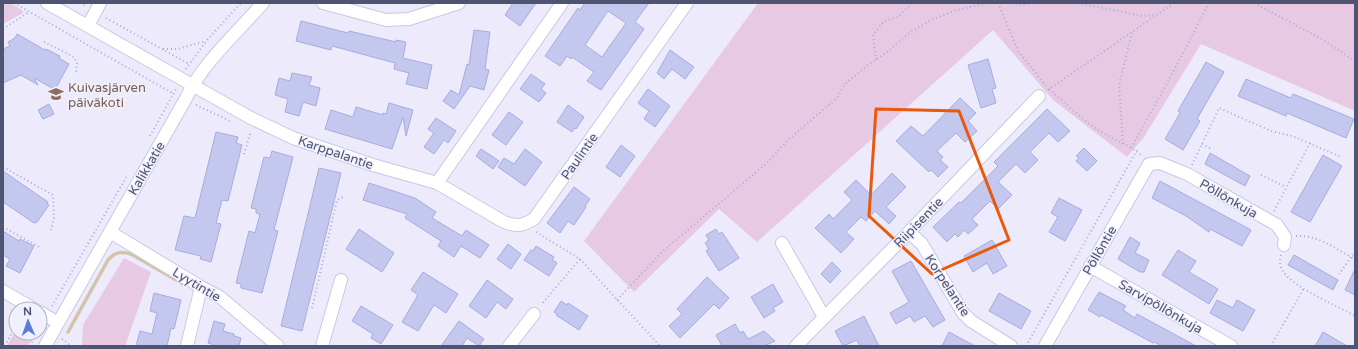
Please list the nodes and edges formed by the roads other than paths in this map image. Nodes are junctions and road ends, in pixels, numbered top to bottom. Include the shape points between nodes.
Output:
1 (47, 3) edge
2 (263, 3) edge
3 (323, 3) edge
4 (459, 3) edge
5 (562, 3) edge
6 (687, 3) edge
7 (97, 7) edge
8 (88, 26) junction
9 (193, 85) junction
10 (1044, 93) road end
11 (1154, 163) joint
12 (437, 183) junction
13 (110, 232) junction
14 (909, 232) junction
15 (1284, 241) road end
16 (782, 243) dead end
17 (1090, 266) junction
18 (340, 280) dead end
19 (201, 287) junction
20 (3, 291) edge
21 (20, 301) edge
22 (534, 314) road end
23 (48, 317) edge
24 (824, 317) junction
25 (58, 323) junction
26 (45, 346) edge
27 (187, 346) edge
28 (278, 346) edge
29 (322, 346) edge
30 (509, 346) edge
31 (796, 346) edge
32 (1011, 346) edge
33 (1045, 346) edge
34 (1231, 346) edge

1 - 8 street, Karppalantie
2 - 9 street, Kalikkatie via 204,68
3 - 4 street via 386,20 409,19
5 - 12 street
6 - 12 street, Paulintie via 534,219 516,226 504,222
7 - 8 street
8 - 9 street, Karppalantie
9 - 12 street, Karppalantie via 252,118 299,140
9 - 13 street, Kalikkatie
10 - 14 street, Riipisentie
11 - 15 street, Pöllönkuja via 1187,174 1277,225
11 - 17 street, Pöllöntie
13 - 19 street, Lyytintie
13 - 25 street, Kalikkatie
14 - 24 street, Riipisentie
14 - 32 street, Korpelantie via 922,244 963,313 971,321
16 - 24 street
17 - 33 street, Pöllöntie
17 - 34 street, Sarvipöllönkuja
18 - 29 street
19 - 27 street
19 - 28 street, Lyytintie via 220,296
20 - 21 street
22 - 30 street
23 - 25 street
24 - 31 street, Riipisentie
25 - 26 street, Kalikkatie

